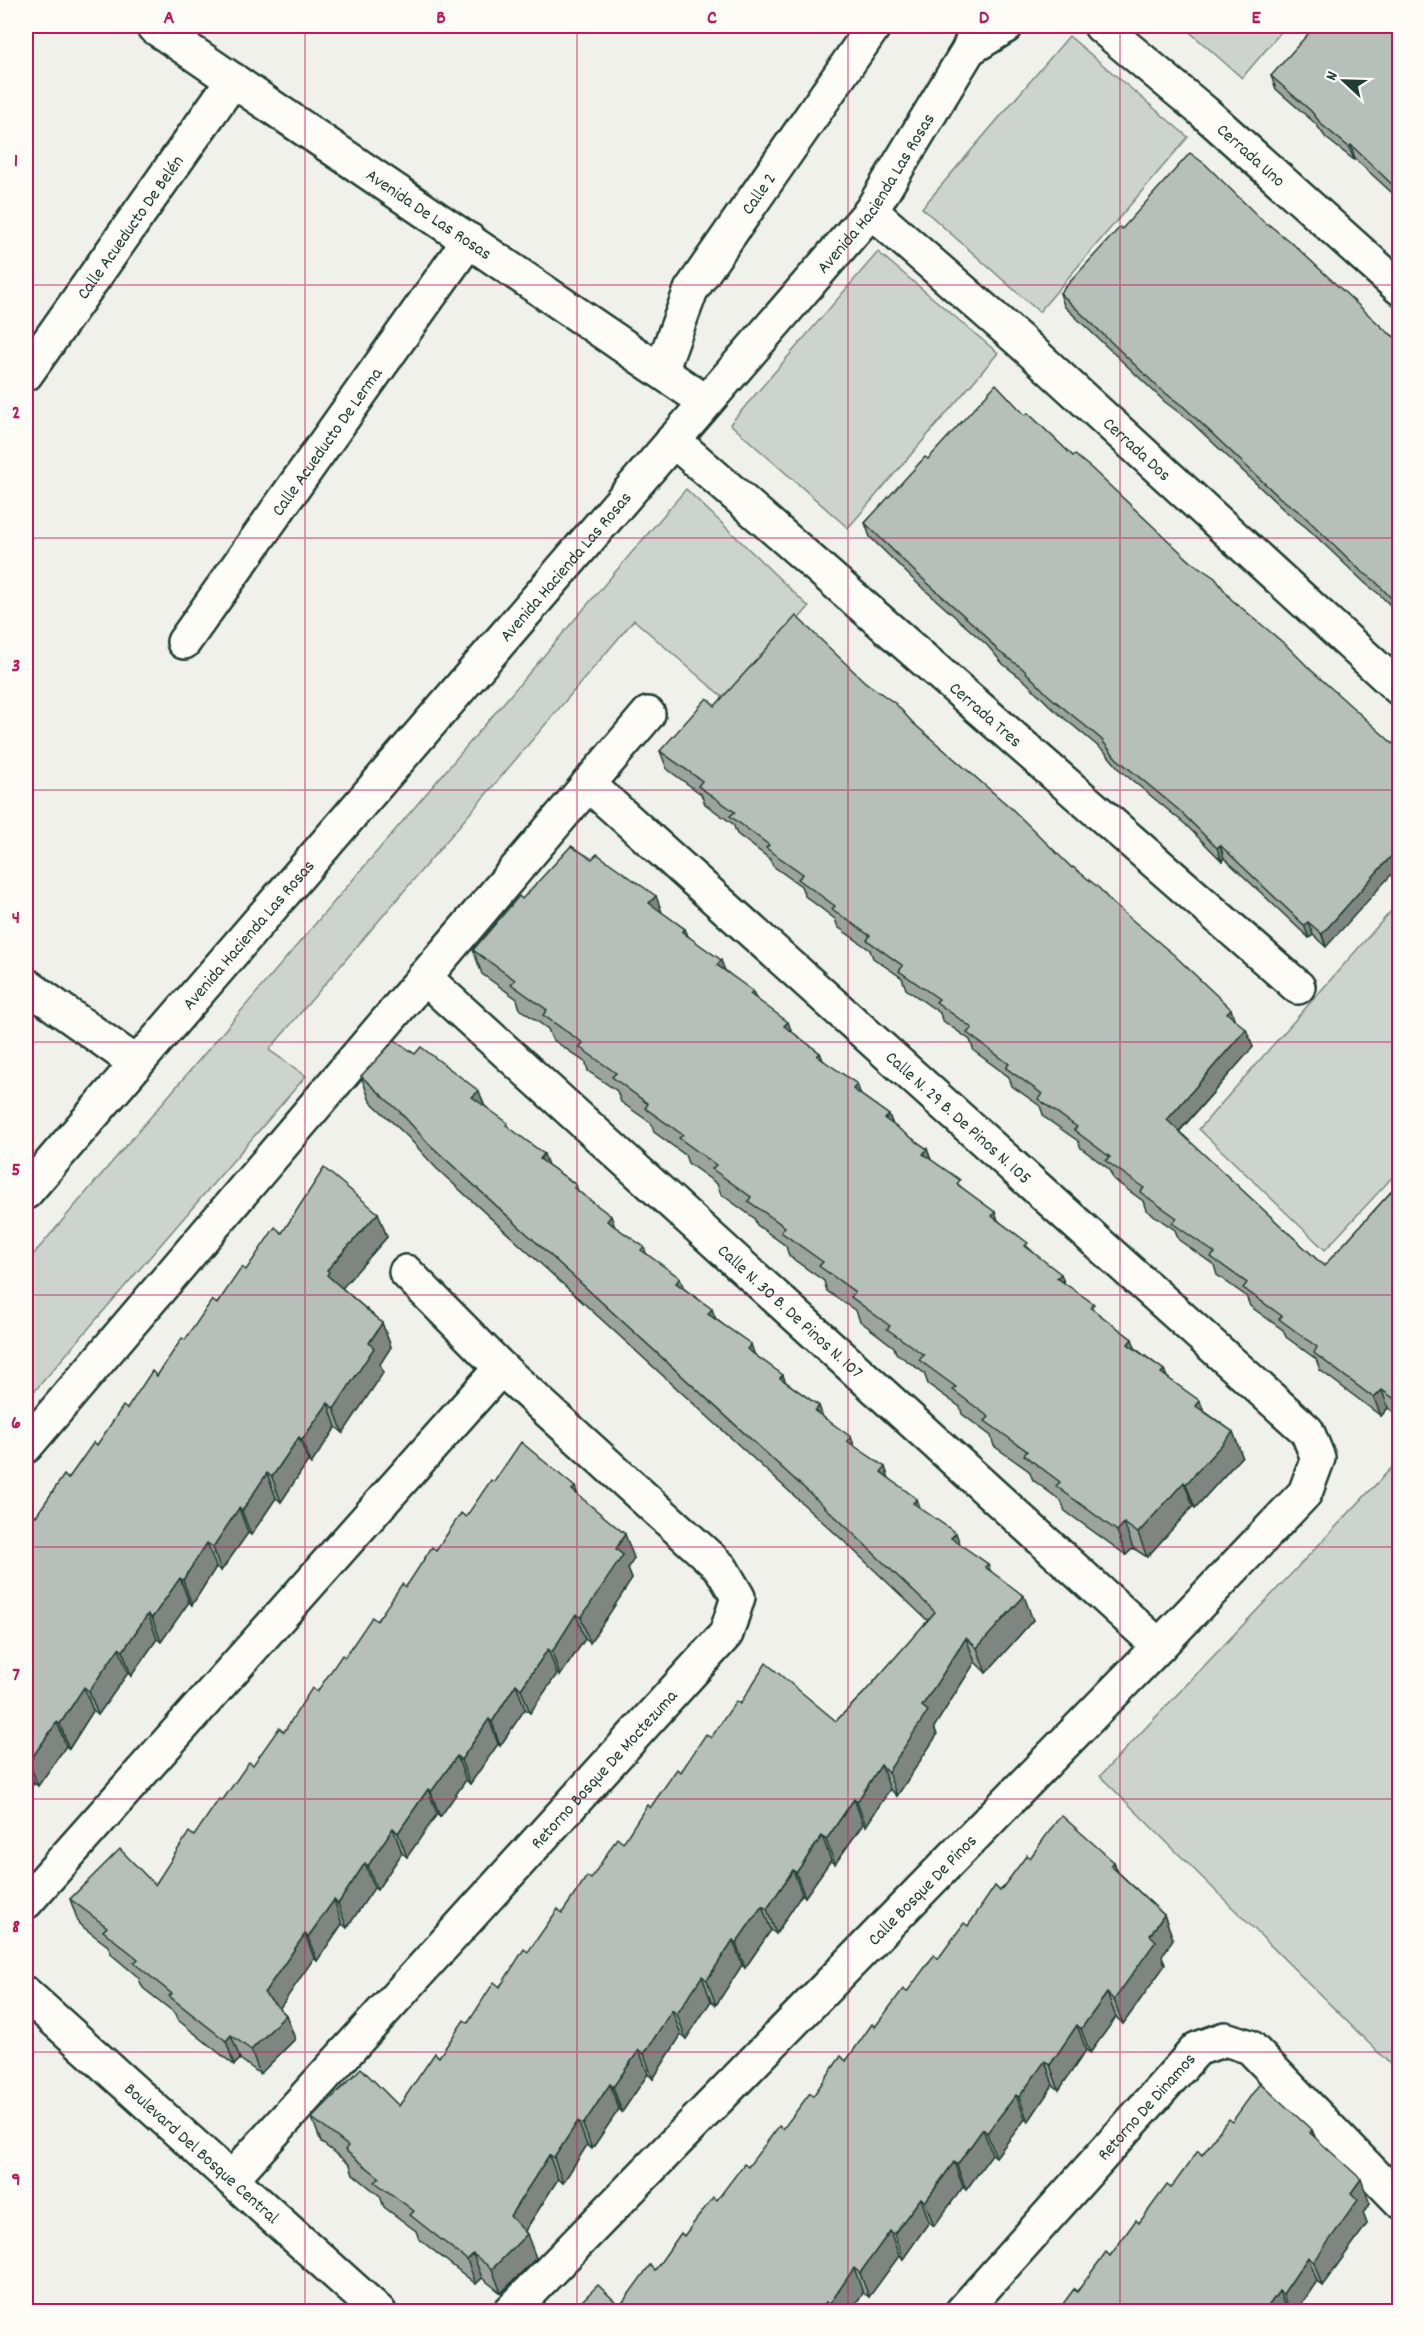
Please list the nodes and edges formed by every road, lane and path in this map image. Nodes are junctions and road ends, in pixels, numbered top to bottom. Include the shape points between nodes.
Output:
1 (153, 26) edge
2 (874, 26) edge
3 (1006, 26) edge
4 (1101, 26) edge
5 (973, 37) edge
6 (233, 80) junction
7 (871, 211) junction
8 (469, 240) junction
9 (1400, 288) edge
10 (661, 371) junction
11 (26, 374) edge
12 (706, 402) junction
13 (673, 440) junction
14 (184, 642) dead end
15 (1400, 690) edge
16 (648, 714) dead end
17 (588, 784) junction
18 (424, 977) junction
19 (26, 985) edge
20 (1298, 987) dead end
21 (136, 1063) junction
22 (26, 1192) edge
23 (406, 1272) dead end
24 (501, 1368) junction
25 (26, 1446) edge
26 (1318, 1458) joint
27 (1159, 1646) junction
28 (26, 1902) edge
29 (26, 1994) edge
30 (231, 2179) junction
31 (1400, 2201) edge
32 (379, 2312) edge
33 (510, 2312) edge
34 (962, 2312) edge

1 - 6 street, Avenida De Las Rosas
2 - 10 street, Calle 2 via 691,290
3 - 5 street, Avenida Hacienda Las Rosas
4 - 9 street, Cerrada Uno via 1204,111
5 - 7 street, Avenida Hacienda Las Rosas
6 - 8 street, Avenida De Las Rosas
6 - 11 street, Calle Acueducto De Belén
7 - 12 street, Avenida Hacienda Las Rosas
7 - 15 street, Cerrada Dos via 1019,340
8 - 10 street, Avenida De Las Rosas
8 - 14 street, Calle Acueducto De Lerma
10 - 12 street, Avenida De Las Rosas
12 - 13 street, Avenida Hacienda Las Rosas
13 - 20 street, Cerrada Tres
13 - 21 street, Avenida Hacienda Las Rosas
16 - 17 street
17 - 18 street
17 - 26 street, Calle N. 29 B. De Pinos N. 105 via 1307,1431
18 - 25 street
18 - 27 street, Calle N. 30 B. De Pinos N. 107
19 - 21 street
21 - 22 street, Avenida Hacienda Las Rosas
23 - 24 street, Retorno Bosque De Moctezuma
24 - 28 street
24 - 30 street, Retorno Bosque De Moctezuma via 721,1568 738,1597 726,1634
26 - 27 street, Calle Bosque De Pinos via 1305,1493
27 - 33 street, Calle Bosque De Pinos
29 - 30 street, Boulevard Del Bosque Central
30 - 32 street, Boulevard Del Bosque Central
31 - 34 street, Retorno De Dinamos via 1250,2047 1225,2039 1197,2049

